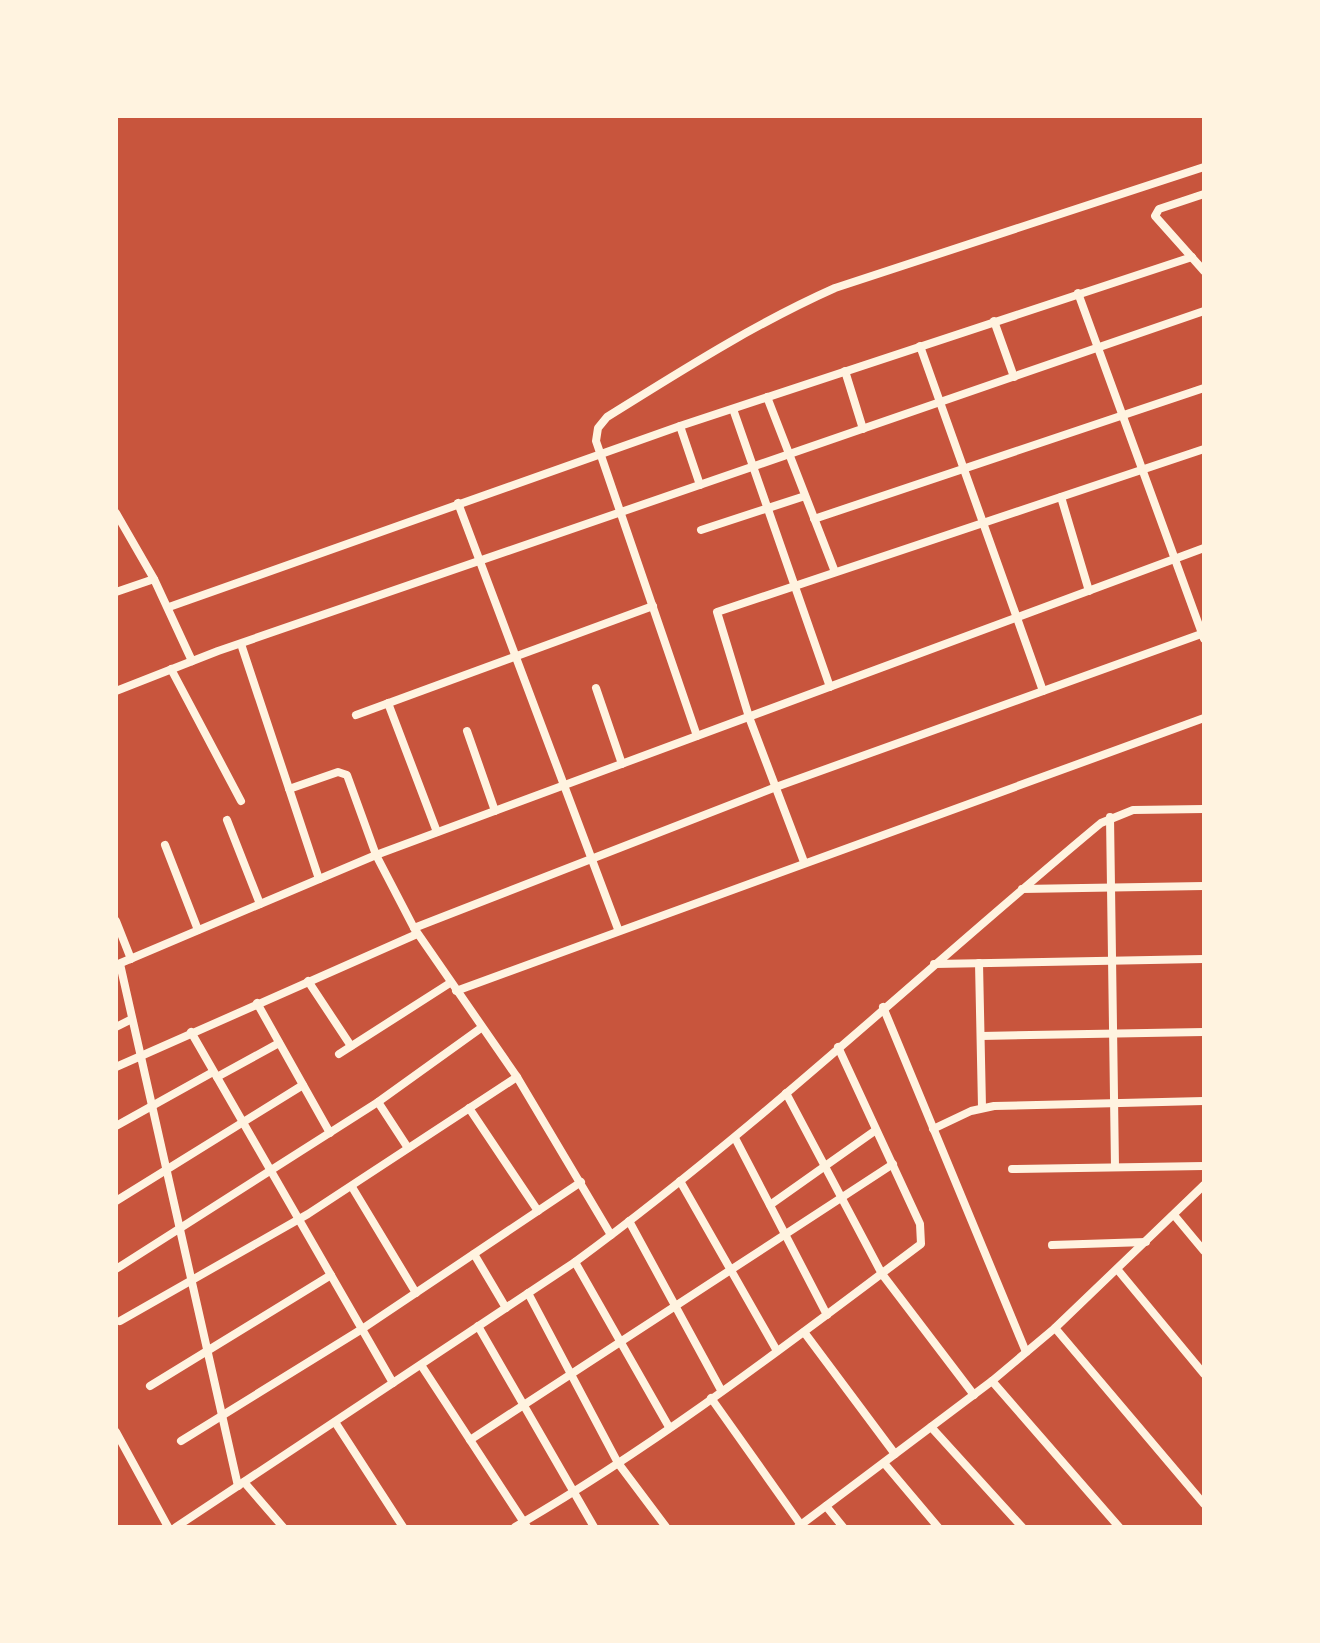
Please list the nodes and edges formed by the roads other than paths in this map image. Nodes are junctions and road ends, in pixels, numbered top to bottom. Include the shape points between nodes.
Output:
1 (1204, 167) edge
2 (1204, 194) edge
3 (1192, 257) junction
4 (1204, 271) edge
5 (1078, 293) junction
6 (1204, 311) edge
7 (994, 321) junction
8 (920, 346) junction
9 (1096, 348) junction
10 (845, 371) junction
11 (1014, 377) junction
12 (1204, 388) edge
13 (767, 397) junction
14 (940, 402) junction
15 (733, 409) junction
16 (1121, 416) junction
17 (680, 426) junction
18 (863, 429) junction
19 (1204, 449) edge
20 (600, 454) junction
21 (789, 454) junction
22 (751, 468) junction
23 (964, 469) junction
24 (1142, 470) junction
25 (700, 485) junction
26 (805, 496) junction
27 (1061, 497) junction
28 (458, 503) junction
29 (765, 509) junction
30 (116, 513) edge
31 (621, 513) junction
32 (814, 519) junction
33 (983, 522) junction
34 (701, 530) dead end
35 (1204, 548) edge
36 (1174, 559) junction
37 (479, 561) junction
38 (835, 572) junction
39 (154, 579) junction
40 (793, 586) junction
41 (1089, 591) junction
42 (116, 592) edge
43 (653, 606) junction
44 (169, 607) junction
45 (1017, 617) junction
46 (1203, 635) edge
47 (241, 644) junction
48 (516, 656) junction
49 (192, 661) junction
50 (171, 669) junction
51 (830, 687) junction
52 (596, 688) dead end
53 (116, 691) edge
54 (1043, 691) junction
55 (388, 703) junction
56 (356, 715) dead end
57 (749, 717) junction
58 (1204, 718) edge
59 (467, 731) dead end
60 (697, 736) junction
61 (622, 764) junction
62 (565, 785) junction
63 (776, 787) junction
64 (289, 789) junction
65 (241, 801) dead end
66 (1204, 809) edge
67 (495, 811) junction
68 (1110, 817) junction
69 (227, 820) dead end
70 (437, 832) junction
71 (165, 845) dead end
72 (376, 855) junction
73 (592, 861) junction
74 (804, 862) junction
75 (319, 879) junction
76 (1204, 886) edge
77 (1111, 887) junction
78 (1022, 889) junction
79 (260, 904) junction
80 (116, 921) edge
81 (618, 929) junction
82 (198, 930) junction
83 (416, 931) junction
84 (131, 959) junction
85 (1204, 959) edge
86 (1112, 961) junction
87 (979, 963) junction
88 (118, 964) edge
89 (933, 964) junction
90 (308, 981) junction
91 (453, 987) junction
92 (257, 1003) junction
93 (883, 1007) junction
94 (132, 1019) junction
95 (116, 1027) edge
96 (481, 1028) junction
97 (191, 1032) junction
98 (1204, 1032) edge
99 (1113, 1034) junction
100 (981, 1036) junction
101 (279, 1043) junction
102 (351, 1046) junction
103 (838, 1047) junction
104 (140, 1054) junction
105 (339, 1054) dead end
106 (116, 1067) edge
107 (215, 1074) junction
108 (517, 1077) junction
109 (303, 1085) junction
110 (786, 1093) junction
111 (1204, 1101) edge
112 (378, 1102) junction
113 (1114, 1103) junction
114 (152, 1105) junction
115 (982, 1107) junction
116 (469, 1108) junction
117 (243, 1123) junction
118 (116, 1126) edge
119 (933, 1129) junction
120 (876, 1130) junction
121 (330, 1133) junction
122 (735, 1138) junction
123 (408, 1148) junction
124 (893, 1164) junction
125 (825, 1166) junction
126 (1204, 1166) edge
127 (1115, 1167) junction
128 (167, 1169) junction
129 (1012, 1169) dead end
130 (271, 1171) junction
131 (680, 1181) junction
132 (581, 1182) junction
133 (1204, 1185) edge
134 (352, 1187) junction
135 (841, 1198) junction
136 (116, 1201) edge
137 (770, 1205) junction
138 (538, 1211) junction
139 (1174, 1215) junction
140 (299, 1219) junction
141 (629, 1221) junction
142 (180, 1228) junction
143 (785, 1234) junction
144 (611, 1235) junction
145 (1147, 1242) junction
146 (1052, 1245) dead end
147 (1204, 1251) edge
148 (474, 1254) junction
149 (575, 1262) junction
150 (116, 1269) edge
151 (1117, 1269) junction
152 (731, 1270) junction
153 (882, 1274) junction
154 (331, 1275) junction
155 (192, 1280) junction
156 (416, 1293) junction
157 (528, 1293) junction
158 (676, 1306) junction
159 (506, 1308) junction
160 (827, 1315) junction
161 (120, 1321) dead end
162 (478, 1326) junction
163 (1055, 1328) junction
164 (362, 1329) junction
165 (804, 1332) junction
166 (621, 1342) junction
167 (208, 1350) junction
168 (777, 1351) junction
169 (1026, 1352) junction
170 (421, 1365) junction
171 (571, 1374) junction
172 (1204, 1374) edge
173 (992, 1381) junction
174 (393, 1383) junction
175 (150, 1386) dead end
176 (721, 1390) junction
177 (974, 1395) junction
178 (711, 1398) junction
179 (523, 1406) junction
180 (222, 1416) junction
181 (335, 1422) junction
182 (669, 1427) junction
183 (931, 1427) junction
184 (116, 1432) edge
185 (470, 1440) junction
186 (181, 1441) dead end
187 (895, 1454) junction
188 (618, 1463) junction
189 (884, 1463) junction
190 (241, 1484) junction
191 (572, 1492) junction
192 (1204, 1504) edge
193 (826, 1506) junction
194 (526, 1524) edge
195 (1113, 1525) edge
196 (800, 1526) edge
197 (168, 1527) edge
198 (176, 1527) edge
199 (283, 1527) edge
200 (403, 1527) edge
201 (515, 1527) edge
202 (594, 1527) edge
203 (666, 1527) edge
204 (843, 1527) edge
205 (938, 1527) edge
206 (1022, 1527) edge

1 - 20 street via 894,267 777,314 607,417 598,428
2 - 3 street via 1159,209 1157,219
3 - 4 street
3 - 5 street
5 - 7 street
5 - 9 street
6 - 9 street
7 - 8 street
7 - 11 street
8 - 10 street
8 - 14 street
9 - 11 street
9 - 16 street
10 - 13 street
10 - 18 street
11 - 14 street
12 - 16 street
13 - 15 street
13 - 21 street
14 - 18 street
14 - 23 street
15 - 17 street
15 - 22 street
16 - 23 street
16 - 24 street
17 - 20 street
17 - 25 street
18 - 21 street
19 - 24 street
20 - 28 street
20 - 31 street
21 - 22 street
21 - 26 street
22 - 25 street
22 - 29 street
23 - 32 street
23 - 33 street
24 - 27 street
24 - 36 street
25 - 31 street
26 - 29 street
26 - 32 street
27 - 33 street
27 - 41 street
28 - 37 street
28 - 44 street
29 - 34 street
29 - 40 street
30 - 39 street
31 - 37 street
31 - 43 street
32 - 38 street
33 - 38 street
33 - 45 street
35 - 36 street
36 - 41 street
36 - 46 street
37 - 47 street
37 - 48 street
38 - 40 street
39 - 42 street
39 - 44 street
40 - 51 street
40 - 57 street via 717,612
41 - 45 street
43 - 48 street
43 - 60 street
44 - 49 street
45 - 51 street
45 - 54 street
46 - 54 street
47 - 49 street
47 - 64 street
48 - 55 street
48 - 62 street
49 - 50 street
50 - 53 street
50 - 65 street
51 - 57 street
52 - 61 street
54 - 63 street
55 - 56 street
55 - 70 street
57 - 60 street
57 - 63 street
58 - 74 street
59 - 67 street
60 - 61 street
61 - 62 street
62 - 67 street
62 - 73 street
63 - 73 street
63 - 74 street
64 - 72 street via 344,773
64 - 75 street
66 - 68 street via 1144,809
67 - 70 street
68 - 77 street
68 - 78 street
69 - 79 street
70 - 72 street
71 - 82 street
72 - 75 street
72 - 83 street
73 - 81 street
73 - 83 street
74 - 81 street
75 - 79 street
76 - 77 street
77 - 78 street
77 - 86 street
78 - 89 street
79 - 82 street
80 - 84 street
81 - 91 street
82 - 84 street
83 - 90 street
83 - 91 street
84 - 88 street
85 - 86 street
86 - 87 street
86 - 99 street
87 - 89 street
87 - 100 street
88 - 94 street
89 - 93 street
90 - 92 street
90 - 102 street
91 - 96 street
91 - 102 street
92 - 97 street
92 - 101 street
93 - 103 street
93 - 119 street
94 - 95 street
94 - 104 street
96 - 108 street
96 - 112 street
97 - 104 street
97 - 107 street
98 - 99 street
99 - 100 street
99 - 113 street
100 - 115 street
101 - 107 street
101 - 109 street
102 - 105 street
103 - 110 street
103 - 120 street
104 - 106 street
104 - 114 street
107 - 114 street
107 - 117 street
108 - 116 street
108 - 132 street
109 - 117 street
109 - 121 street
110 - 122 street
110 - 125 street
111 - 113 street
112 - 121 street
112 - 123 street
113 - 115 street
113 - 127 street
114 - 118 street
114 - 128 street
115 - 119 street
116 - 123 street
116 - 138 street
117 - 128 street
117 - 130 street
119 - 169 street
120 - 124 street
120 - 125 street
121 - 130 street
122 - 131 street
122 - 137 street
123 - 134 street
124 - 135 street
124 - 153 street via 923,1234 921,1244
125 - 135 street
125 - 137 street
126 - 127 street
127 - 129 street
128 - 136 street
128 - 142 street
130 - 140 street
130 - 142 street
131 - 141 street
131 - 152 street
132 - 138 street
132 - 144 street
133 - 139 street
134 - 140 street
134 - 156 street
135 - 143 street
135 - 153 street
137 - 143 street
138 - 148 street
139 - 145 street
139 - 147 street
140 - 154 street
140 - 155 street
141 - 144 street
141 - 158 street
142 - 150 street
142 - 155 street
143 - 152 street
143 - 160 street
144 - 149 street
145 - 146 street
145 - 151 street
148 - 156 street
148 - 159 street
149 - 157 street
149 - 166 street
151 - 163 street
151 - 172 street
152 - 158 street
152 - 168 street
153 - 160 street
153 - 177 street
154 - 164 street
154 - 167 street
155 - 161 street
155 - 167 street
156 - 164 street
157 - 159 street
157 - 171 street
158 - 166 street
158 - 176 street
159 - 162 street
160 - 165 street
162 - 170 street
162 - 179 street
163 - 169 street
163 - 192 street
164 - 174 street
164 - 180 street
165 - 168 street
165 - 187 street
166 - 171 street
166 - 182 street
167 - 175 street
167 - 180 street
168 - 176 street
169 - 173 street
170 - 174 street
170 - 185 street
171 - 179 street
171 - 188 street
173 - 177 street
173 - 195 street
174 - 181 street
176 - 178 street
177 - 183 street
178 - 182 street
178 - 196 street
179 - 185 street
179 - 191 street
180 - 186 street
180 - 190 street
181 - 190 street
181 - 200 street
182 - 188 street
183 - 187 street
183 - 206 street
184 - 197 street
185 - 194 street
187 - 189 street
188 - 191 street
188 - 203 street
189 - 193 street
189 - 205 street
190 - 198 street
190 - 199 street
191 - 194 street
191 - 202 street
193 - 196 street
193 - 204 street
194 - 201 street

